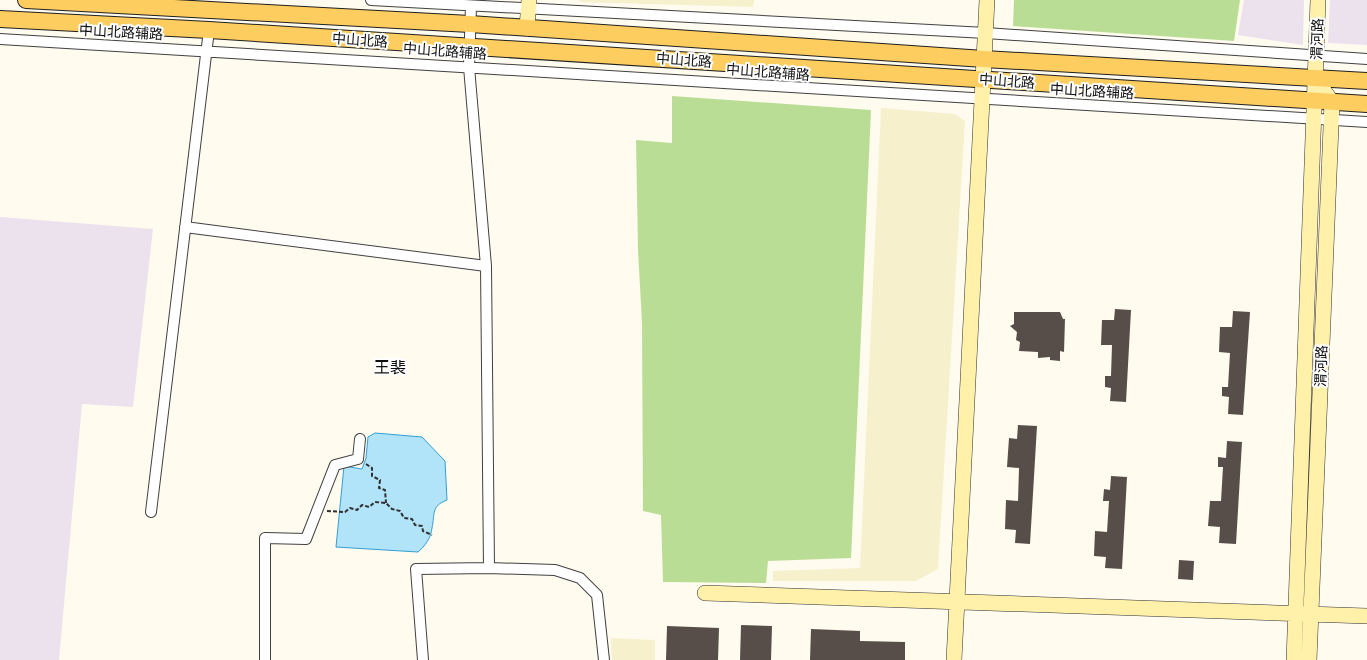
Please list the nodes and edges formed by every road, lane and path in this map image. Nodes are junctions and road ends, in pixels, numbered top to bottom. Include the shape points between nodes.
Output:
1 (26, 0) edge
2 (372, 0) edge
3 (987, 0) edge
4 (1318, 0) edge
5 (529, 4) edge
6 (471, 6) junction
7 (0, 19) edge
8 (470, 24) junction
9 (527, 28) junction
10 (209, 30) junction
11 (986, 33) junction
12 (0, 39) edge
13 (469, 46) junction
14 (206, 51) junction
15 (1316, 55) junction
16 (1367, 58) edge
17 (984, 59) junction
18 (468, 66) junction
19 (1315, 78) junction
20 (983, 80) junction
21 (1367, 81) edge
22 (983, 98) junction
23 (1314, 101) junction
24 (1332, 102) junction
25 (1367, 104) edge
26 (1314, 118) junction
27 (1332, 120) junction
28 (1367, 122) edge
29 (185, 227) junction
30 (486, 266) junction
31 (1305, 330) junction
32 (1322, 331) junction
33 (360, 439) dead end
34 (358, 459) junction
35 (386, 503) junction
36 (317, 510) junction
37 (150, 512) dead end
38 (432, 535) dead end
39 (489, 568) junction
40 (705, 593) dead end
41 (958, 602) junction
42 (1303, 613) junction
43 (1367, 616) edge
44 (265, 660) edge
45 (423, 660) edge
46 (604, 660) edge
47 (954, 660) edge
48 (1294, 660) edge
49 (1309, 660) edge

1 - 8 main road, 中山北路
2 - 6 street
3 - 11 street
4 - 15 street, 渭河路
5 - 6 street
5 - 9 street
5 - 11 street
6 - 8 street
7 - 10 main road, 中山北路
8 - 9 main road, 中山北路
8 - 13 street
9 - 17 main road, 中山北路
10 - 13 main road, 中山北路
10 - 14 street
11 - 15 street
11 - 17 street
12 - 14 street, 中山北路辅路
13 - 18 street
13 - 20 main road, 中山北路
14 - 18 street, 中山北路辅路
14 - 29 street
15 - 16 street
15 - 19 street, 渭河路
17 - 19 main road, 中山北路
17 - 20 street
18 - 22 street, 中山北路辅路
18 - 30 street
19 - 21 main road, 中山北路
19 - 23 street, 渭河路
19 - 24 street, 渭河路
20 - 22 street
20 - 23 main road, 中山北路
22 - 26 street, 中山北路辅路
22 - 41 street
23 - 24 main road, 中山北路
23 - 26 street, 渭河路
24 - 25 main road, 中山北路
24 - 27 street, 渭河路
26 - 27 street, 中山北路辅路
26 - 31 street, 渭河路
27 - 28 street, 中山北路辅路
27 - 32 street, 渭河路
29 - 30 street
29 - 37 street
30 - 39 street
31 - 32 street
31 - 42 street, 渭河路
32 - 42 street, 渭河路
33 - 34 street
34 - 35 path via 372,468 372,476 380,480 379,488 385,490
34 - 36 street via 335,465
35 - 36 path via 375,502 369,507 362,505 357,510 350,508 345,512
35 - 38 path via 392,509 400,511 404,518 412,519 415,525 422,526 423,531
36 - 44 street via 306,539 265,538
39 - 45 street via 416,569
39 - 46 street via 555,570 580,578 597,595
40 - 41 street
41 - 42 street
41 - 47 street
42 - 43 street
42 - 48 street, 渭河路
42 - 49 street, 渭河路

